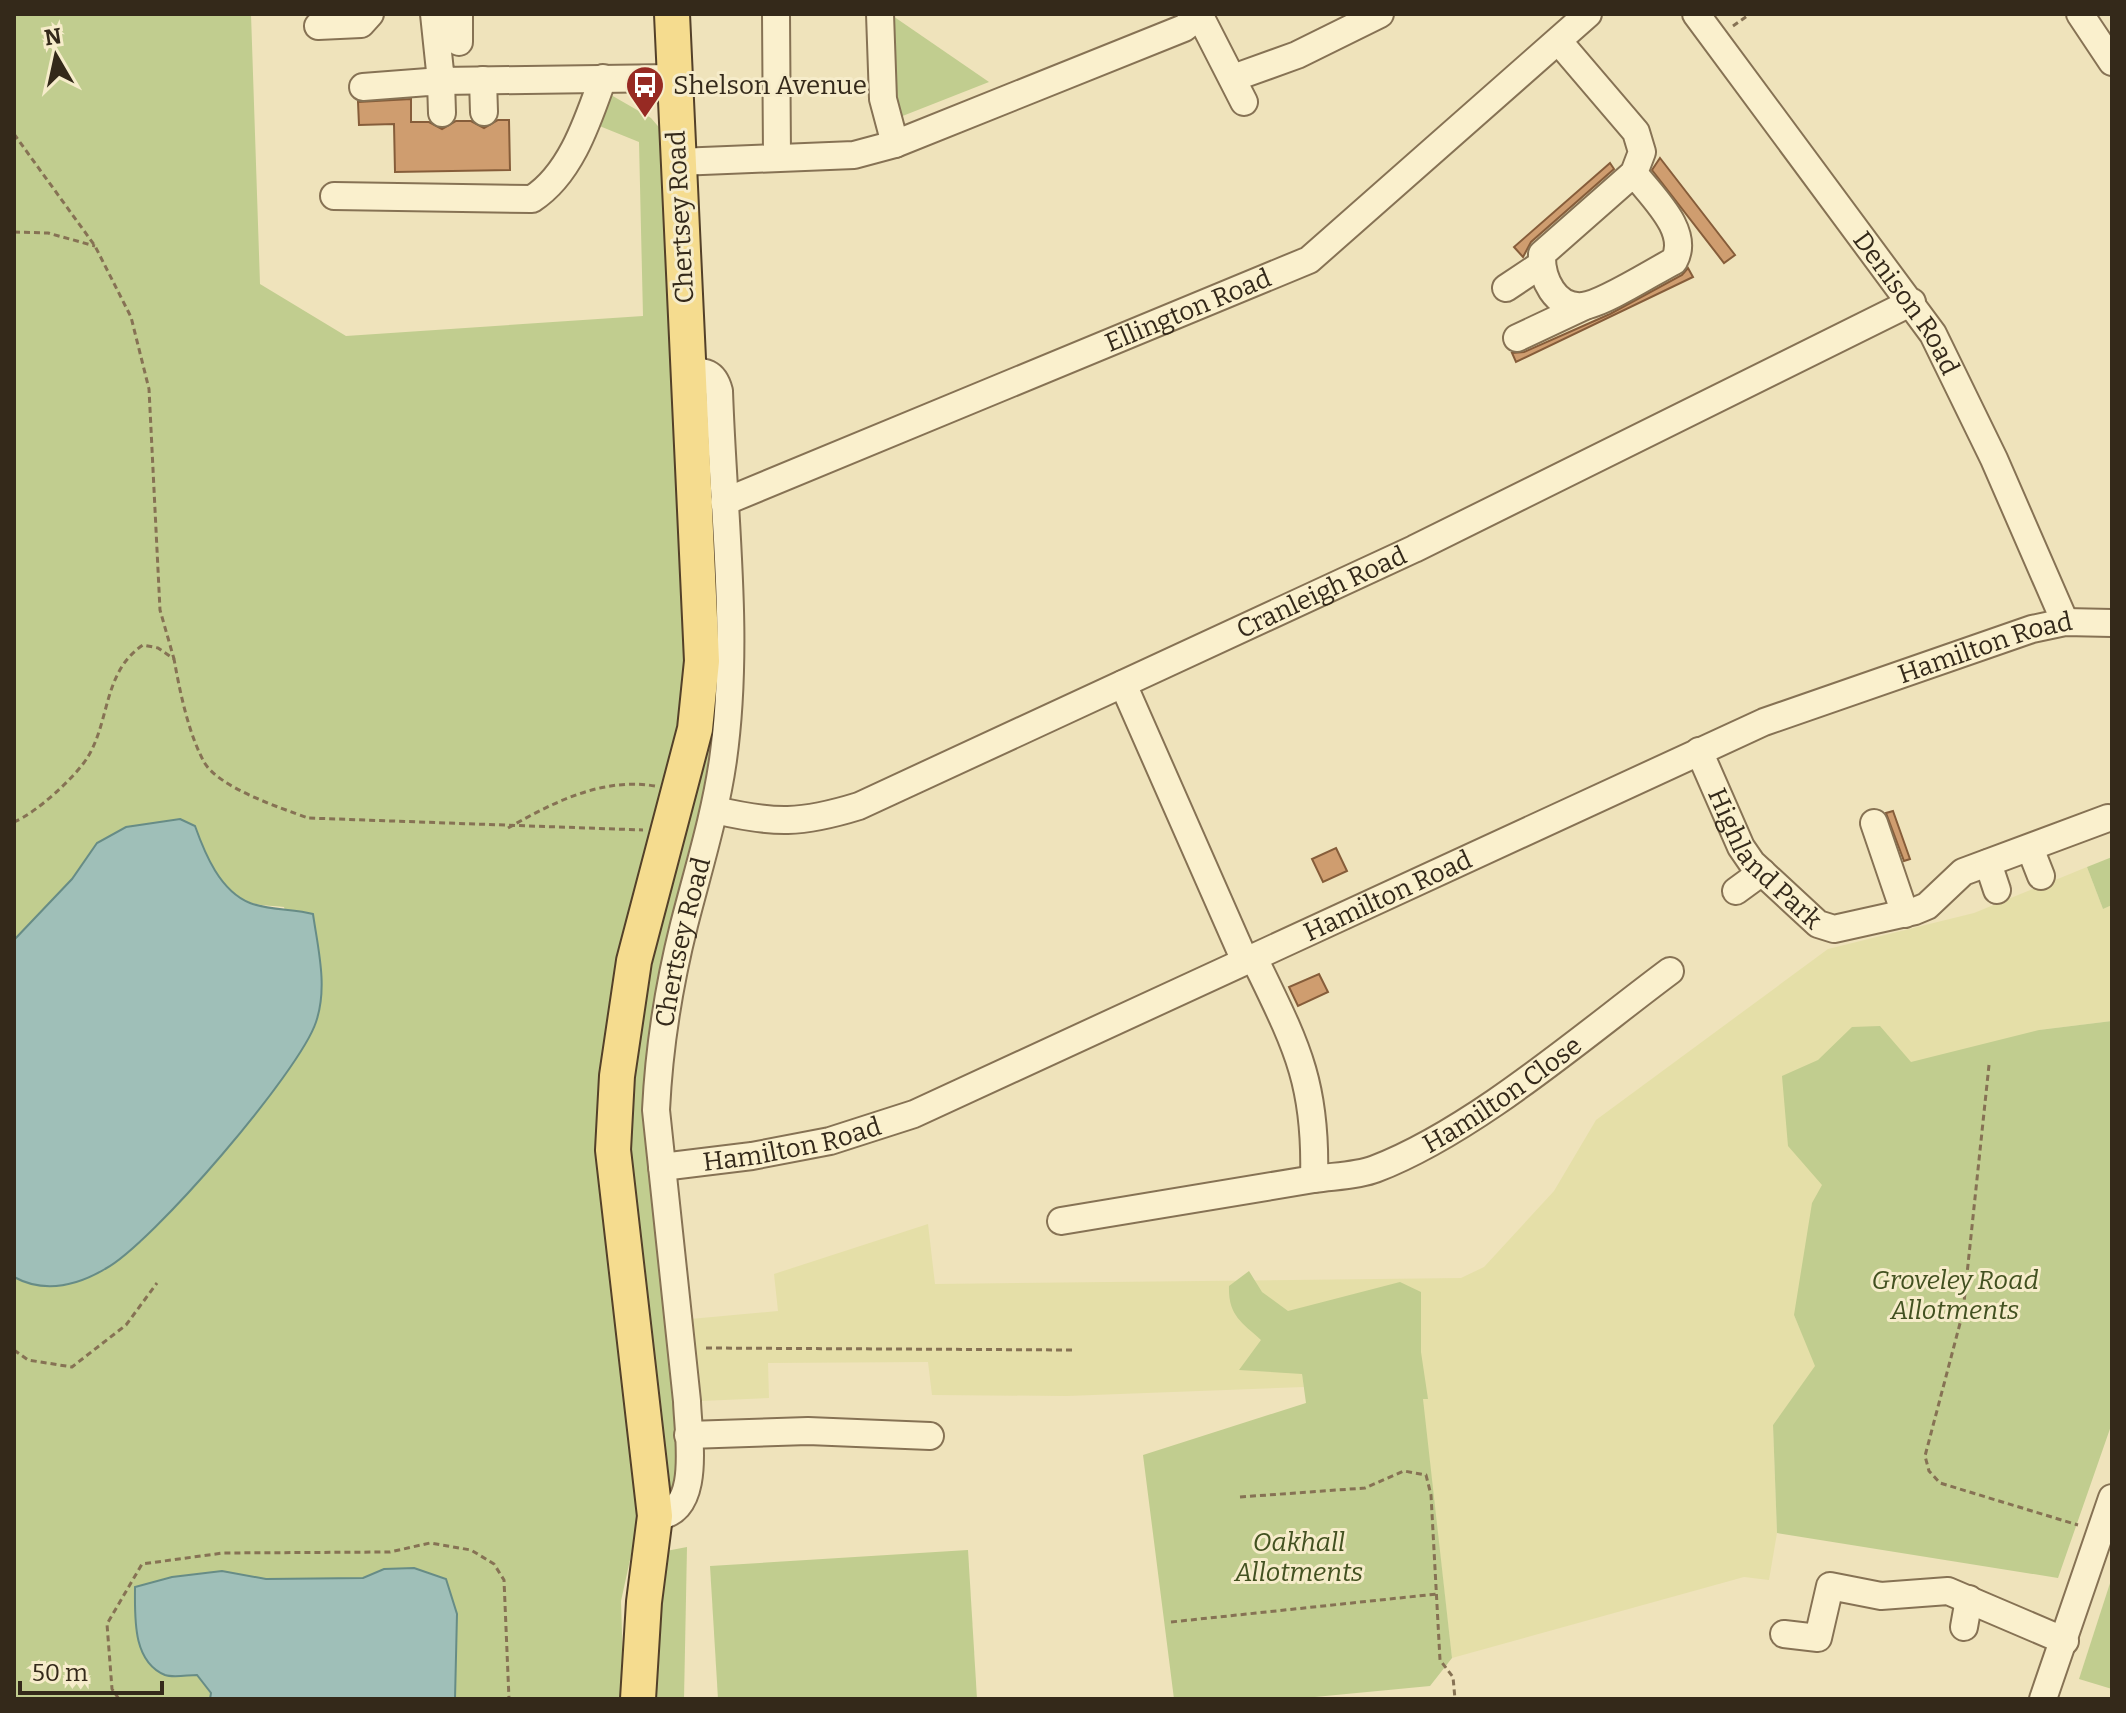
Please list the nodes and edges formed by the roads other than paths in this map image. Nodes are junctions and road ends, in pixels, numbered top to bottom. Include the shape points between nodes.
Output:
1 (370, 14) edge
2 (434, 14) edge
3 (459, 14) edge
4 (672, 14) edge
5 (776, 14) edge
6 (880, 14) edge
7 (1197, 14) edge
8 (1380, 14) edge
9 (1588, 14) edge
10 (1696, 14) edge
11 (2080, 14) edge
12 (318, 26) dead end
13 (459, 42) dead end
14 (1560, 43) junction
15 (2112, 62) edge
16 (603, 78) junction
17 (673, 78) junction
18 (483, 80) junction
19 (441, 81) junction
20 (363, 87) dead end
21 (484, 112) dead end
22 (442, 113) dead end
23 (895, 144) junction
24 (777, 156) junction
25 (693, 161) junction
26 (1634, 173) junction
27 (334, 196) dead end
28 (1542, 264) junction
29 (1506, 288) dead end
30 (1912, 302) junction
31 (1585, 306) junction
32 (1517, 338) dead end
33 (687, 372) junction
34 (724, 502) junction
35 (2065, 622) junction
36 (2112, 623) edge
37 (1123, 684) junction
38 (1699, 751) junction
39 (715, 810) junction
40 (2108, 818) dead end
41 (1874, 823) dead end
42 (2030, 848) junction
43 (1988, 863) junction
44 (1762, 872) junction
45 (2041, 876) dead end
46 (1997, 890) dead end
47 (1736, 891) dead end
48 (1905, 914) junction
49 (1250, 959) junction
50 (1671, 972) dead end
51 (662, 1167) junction
52 (1314, 1179) junction
53 (1061, 1219) dead end
54 (688, 1435) junction
55 (930, 1436) dead end
56 (2112, 1498) edge
57 (655, 1516) junction
58 (1956, 1588) junction
59 (1964, 1627) dead end
60 (1784, 1634) dead end
61 (2065, 1641) junction
62 (638, 1699) edge
63 (2039, 1699) edge

1 - 12 street via 361,24
2 - 19 street
3 - 13 street
4 - 17 main road, Chertsey Road
5 - 24 street
6 - 23 street via 883,99
7 - 8 street via 1238,90
7 - 23 street via 1184,28
9 - 14 street, Ellington Road
10 - 30 street, Denison Road
11 - 15 street
14 - 26 street via 1636,132 1642,152
14 - 34 street, Ellington Road via 1309,260
16 - 17 street
16 - 18 street
16 - 27 street via 588,121 551,187 532,199
17 - 25 main road, Chertsey Road
18 - 19 street
18 - 21 street
19 - 20 street
19 - 22 street
23 - 24 street via 854,155
24 - 25 street
25 - 33 main road, Chertsey Road
26 - 28 street via 1542,254
26 - 31 street via 1678,232 1679,253 1674,261
28 - 29 street
28 - 31 street via 1552,292 1568,305
30 - 35 street, Denison Road via 1994,459
30 - 37 street, Cranleigh Road via 1414,549
31 - 32 street
33 - 34 street, Chertsey Road via 708,372 716,378
33 - 57 main road, Chertsey Road via 702,661 695,729 627,996 613,1150
34 - 39 street, Chertsey Road via 731,626 724,756
35 - 36 street, Hamilton Road
35 - 38 street, Hamilton Road via 1836,696
37 - 39 street, Cranleigh Road via 859,806 812,820 763,821
37 - 49 street
38 - 44 street, Highland Park via 1741,847
38 - 49 street, Hamilton Road
39 - 51 street, Chertsey Road via 683,928 663,1036 656,1110
40 - 42 street, Highland Park via 2077,841
41 - 48 street
42 - 43 street, Highland Park
42 - 45 street
43 - 46 street
43 - 48 street, Highland Park via 1963,872 1927,906
44 - 47 street
44 - 48 street, Highland Park via 1818,924 1834,929
49 - 51 street, Hamilton Road via 914,1114 830,1141
49 - 52 street via 1299,1052 1309,1083
50 - 52 street, Hamilton Close via 1446,1132 1373,1170
51 - 54 street, Chertsey Road
52 - 53 street, Hamilton Close
54 - 55 street via 808,1431
54 - 57 street, Chertsey Road via 687,1496 675,1512
56 - 61 street
57 - 62 main road, Chertsey Road
58 - 59 street
58 - 60 street via 1880,1605 1830,1586 1818,1638
58 - 61 street
61 - 63 street

